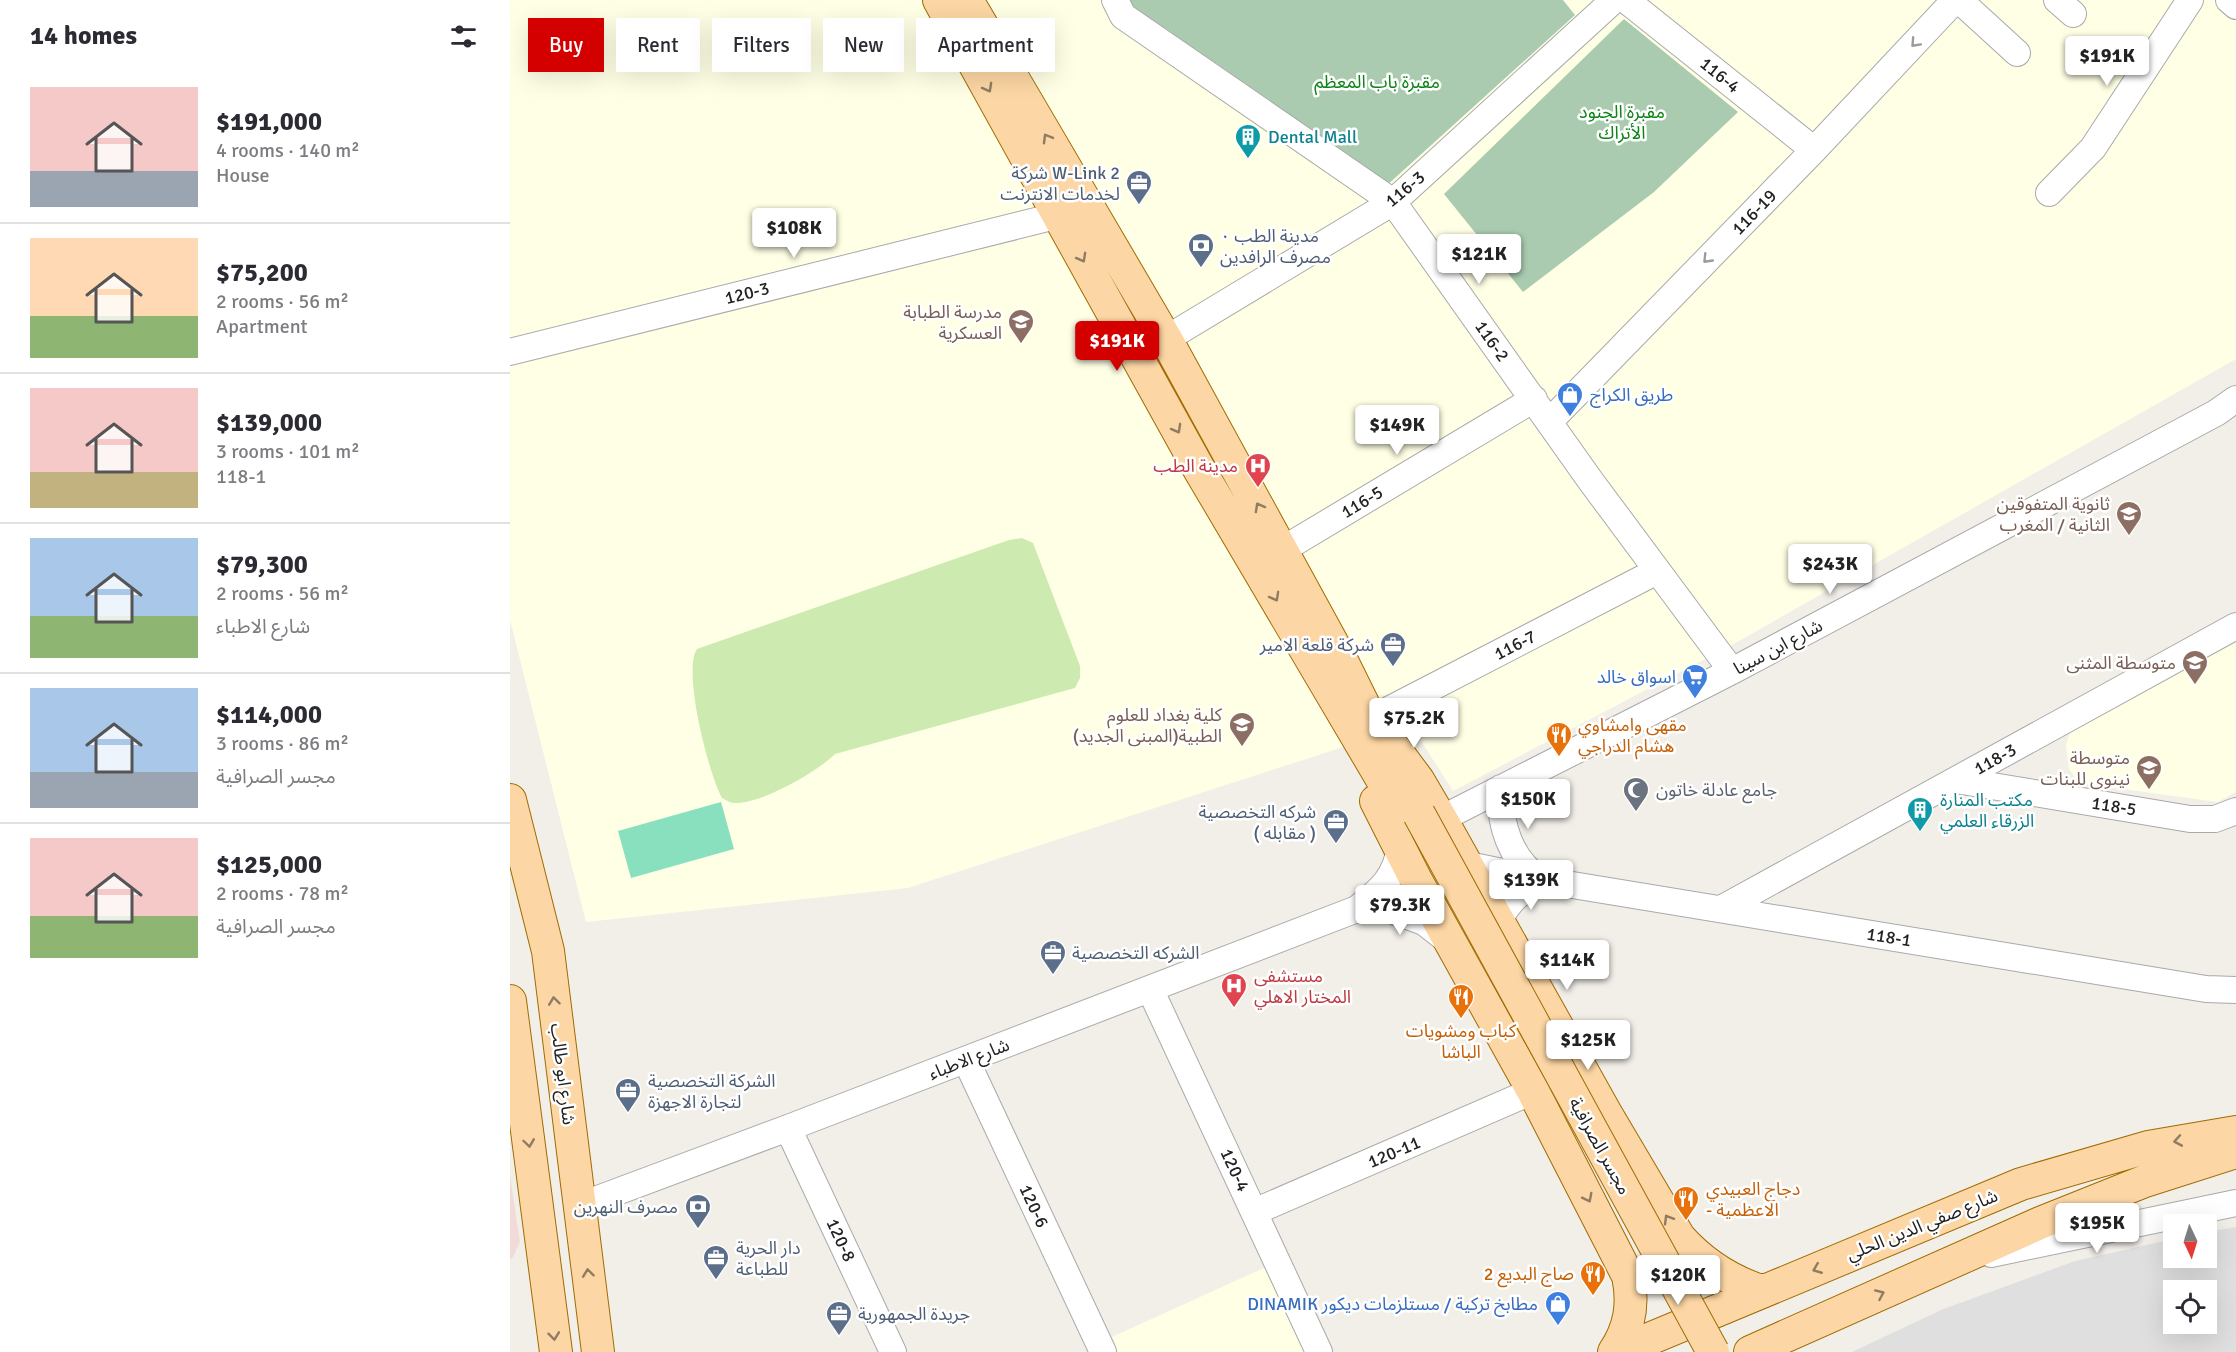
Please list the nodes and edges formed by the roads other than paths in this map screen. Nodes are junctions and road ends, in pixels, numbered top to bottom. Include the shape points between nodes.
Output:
1 (939, 0) edge
2 (967, 0) edge
3 (1115, 0) edge
4 (1614, 0) edge
5 (1626, 0) edge
6 (1957, 0) edge
7 (2190, 0) edge
8 (2229, 0) edge
9 (2236, 6) edge
10 (1588, 12) edge
11 (2017, 53) dead end
12 (1814, 150) junction
13 (2049, 193) dead end
14 (1393, 202) junction
15 (1073, 212) junction
16 (1166, 339) junction
17 (510, 352) edge
18 (1534, 399) junction
19 (2236, 399) edge
20 (1550, 421) junction
21 (1282, 550) junction
22 (1657, 571) junction
23 (2236, 626) edge
24 (1732, 671) junction
25 (1360, 714) junction
26 (1956, 780) junction
27 (1501, 788) junction
28 (510, 800) edge
29 (2236, 811) edge
30 (1416, 825) junction
31 (1467, 865) junction
32 (1542, 880) junction
33 (1357, 909) junction
34 (1721, 909) junction
35 (1499, 921) junction
36 (1451, 943) junction
37 (1150, 988) junction
38 (2236, 990) edge
39 (510, 1002) edge
40 (966, 1060) junction
41 (1533, 1091) junction
42 (566, 1100) junction
43 (524, 1106) junction
44 (788, 1128) junction
45 (2236, 1132) edge
46 (2236, 1152) edge
47 (2236, 1203) edge
48 (579, 1206) junction
49 (1254, 1212) junction
50 (1690, 1249) junction
51 (1950, 1263) junction
52 (1628, 1276) junction
53 (1761, 1291) junction
54 (1807, 1338) edge
55 (556, 1352) edge
56 (598, 1352) edge
57 (893, 1352) edge
58 (1103, 1352) edge
59 (1320, 1352) edge
60 (1616, 1352) edge
61 (1696, 1352) edge
62 (1713, 1352) edge
63 (1750, 1352) edge

1 -> 15 main road
15 -> 2 main road
3 - 14 street, 116-2 via 1123,16
4 - 10 street, 116-3
5 - 12 street, 116-4
6 - 11 street
6 -> 12 street, 116-19
7 - 13 street via 2093,148
8 - 9 street
10 - 14 street, 116-3
12 -> 20 street, 116-19
14 - 16 street, 116-3
14 - 18 street, 116-2
15 - 16 main road
15 - 17 street, 120-3
15 -> 25 main road via 1199,469
21 -> 16 main road
18 - 20 street, 116-2
18 - 21 street, 116-5
19 - 24 street, شارع ابن سينا
20 - 22 street, 116-2
21 - 25 main road via 1341,659
22 - 24 street, 116-2
22 - 25 street, 116-7
23 - 26 street, 118-3
24 - 27 street, شارع ابن سينا
25 - 30 main road
26 - 29 street, 118-5 via 2190,819 2215,819
26 - 34 street, 118-3
27 - 30 street, شارع ابن سينا
27 - 32 street via 1503,820 1510,843 1522,865
42 -> 28 main road, شارع ابو طالب via 548,951
30 - 31 main road
30 - 33 street via 1388,882
30 - 36 main road
30 - 61 main road, مجسر الصرافية
30 - 62 main road, مجسر الصرافية, bridge
31 - 32 street, 118-1
31 - 35 main road
32 - 34 street, 118-1
32 - 35 street via 1515,895
33 - 36 street via 1391,910 1424,922
33 - 37 street, شارع الاطباء
34 - 38 street, 118-1 via 2206,989
50 -> 35 main road via 1608,1118
36 - 41 main road
37 - 40 street, شارع الاطباء
37 - 49 street, 120-4
39 - 43 main road
40 - 44 street, شارع الاطباء
40 - 58 street, 120-6
41 - 49 street, 120-11
41 -> 52 main road
42 - 43 main road
42 - 48 main road, شارع ابو طالب
43 -> 55 main road
44 - 48 street, شارع الاطباء
44 - 57 street, 120-8
45 -> 53 main road, شارع صفي الدين الحلي via 2148,1147 2021,1184
46 - 51 main road via 2145,1181
47 - 51 street
56 -> 48 main road, شارع ابو طالب
49 - 59 street, 120-4
50 - 52 main road via 1682,1273 1668,1284 1651,1286
50 - 53 main road via 1730,1279
54 -> 51 main road
52 - 60 main road via 1630,1318
53 - 60 main road, شارع صفي الدين الحلي
54 - 63 main road

